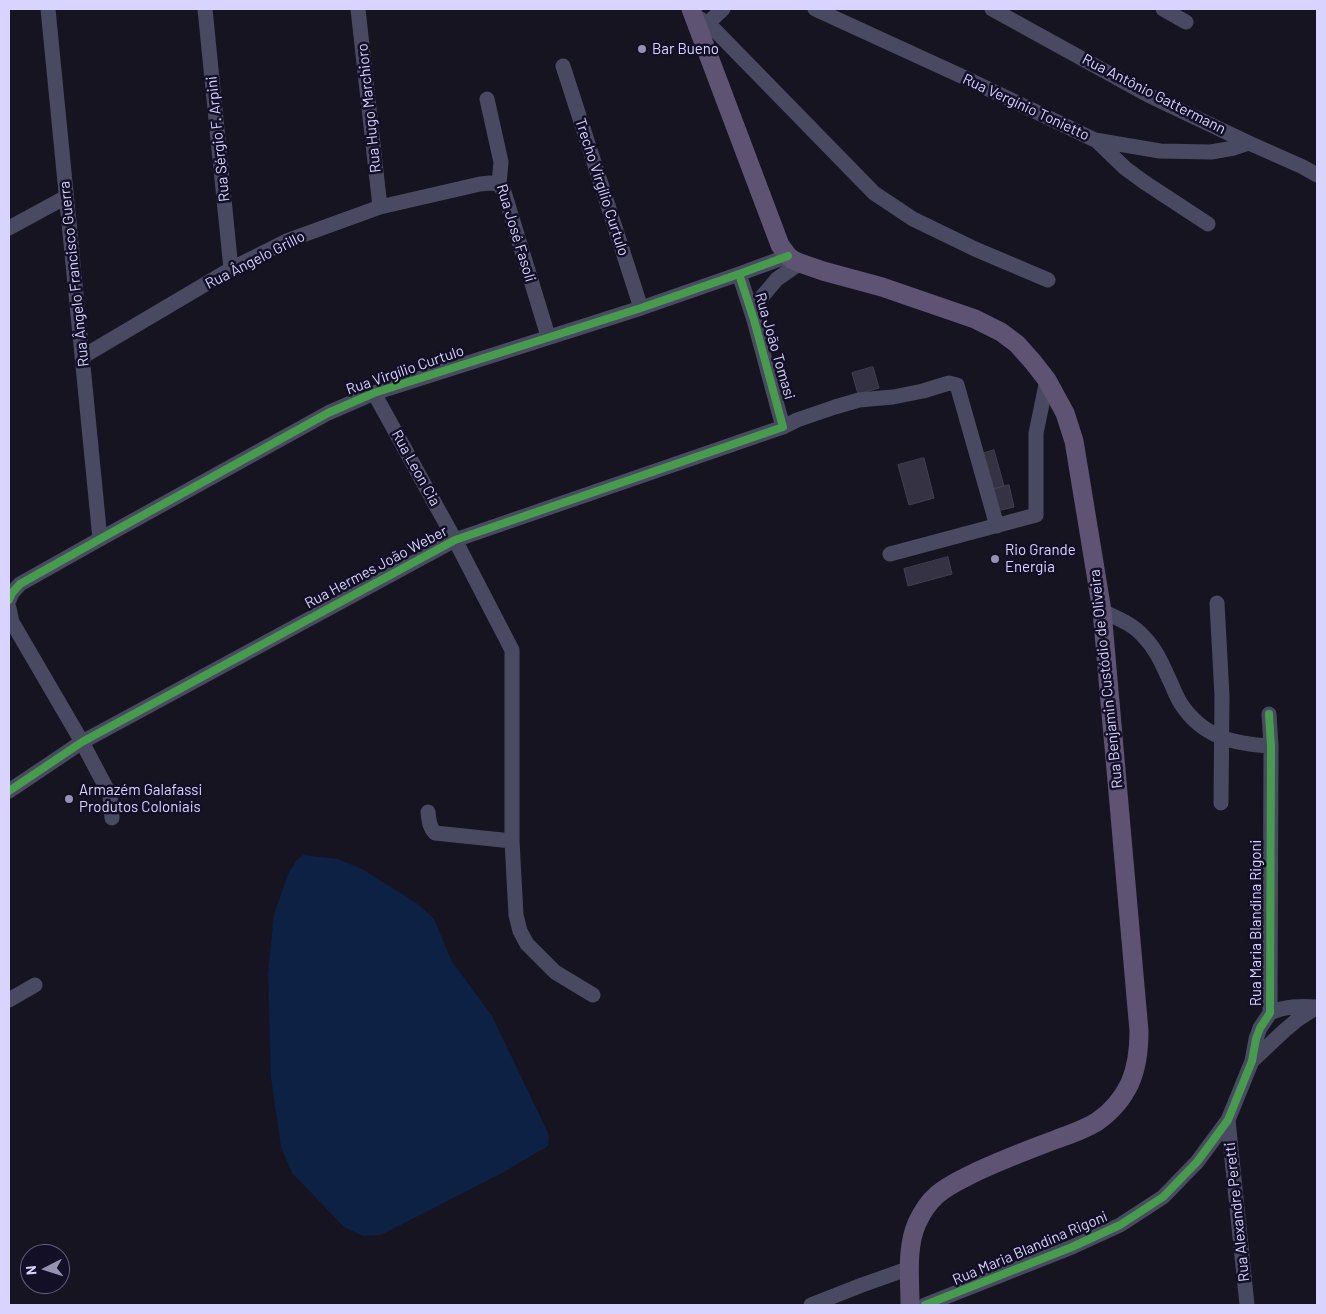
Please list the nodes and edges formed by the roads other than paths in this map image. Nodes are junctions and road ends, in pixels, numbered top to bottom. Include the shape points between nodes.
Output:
1 (48, 9) edge
2 (205, 9) edge
3 (358, 9) edge
4 (723, 9) edge
5 (815, 9) edge
6 (992, 9) edge
7 (1163, 9) edge
8 (697, 14) edge
9 (1186, 22) dead end
10 (563, 66) dead end
11 (487, 99) dead end
12 (1095, 140) junction
13 (1249, 143) junction
14 (1317, 175) edge
15 (499, 184) junction
16 (66, 197) junction
17 (380, 207) junction
18 (1208, 224) dead end
19 (9, 228) edge
20 (794, 260) junction
21 (231, 269) junction
22 (739, 274) junction
23 (1048, 280) dead end
24 (641, 308) junction
25 (754, 320) junction
26 (548, 336) junction
27 (82, 357) junction
28 (1047, 380) junction
29 (374, 393) junction
30 (783, 427) junction
31 (997, 526) junction
32 (100, 539) junction
33 (455, 540) junction
34 (890, 554) dead end
35 (9, 600) edge
36 (1217, 603) dead end
37 (9, 608) edge
38 (1102, 611) junction
39 (1269, 714) dead end
40 (1222, 738) junction
41 (82, 742) junction
42 (1271, 746) junction
43 (9, 791) edge
44 (1221, 803) dead end
45 (428, 812) dead end
46 (112, 818) dead end
47 (512, 841) junction
48 (35, 985) dead end
49 (593, 994) dead end
50 (9, 1000) edge
51 (1317, 1007) edge
52 (1270, 1013) junction
53 (1252, 1061) junction
54 (1228, 1120) junction
55 (910, 1265) junction
56 (811, 1305) edge
57 (910, 1305) edge
58 (925, 1305) edge
59 (1247, 1305) edge

1 - 16 street, Rua Ângelo Francisco Guerra
2 - 21 street, Rua Sérgio F. Arpini
3 - 17 street, Rua Hugo Marchioro
4 - 8 street
5 - 12 street, Rua Vergínio Tonietto
6 - 13 street, Rua Antônio Gattermann via 1148,95
7 - 9 street
8 - 20 main road via 780,245
8 - 23 street via 874,193 913,219
10 - 24 street, Trecho Virgílio Curtulo
11 - 15 street, Rua José Fasoli via 501,162
12 - 13 street, Rua Vergínio Tonietto via 1160,151 1211,152
12 - 18 street via 1131,173
13 - 14 street, Rua Antônio Gattermann
15 - 17 street, Rua Ângelo Grillo via 480,184
15 - 26 street, Rua José Fasoli
16 - 19 street
16 - 27 street, Rua Ângelo Francisco Guerra
17 - 21 street, Rua Ângelo Grillo via 289,240
20 - 22 street, Rua Virgílio Curtulo
20 - 25 street, Rua João Tomasi via 760,299
20 - 28 main road, Rua Benjamin Custódio de Oliveira via 975,319 1017,344
21 - 27 street, Rua Ângelo Grillo
22 - 24 street, Rua Virgílio Curtulo
22 - 25 street, Rua João Tomasi
24 - 26 street, Rua Virgílio Curtulo
25 - 30 street, Rua João Tomasi
26 - 29 street, Rua Virgílio Curtulo
27 - 32 street, Rua Ângelo Francisco Guerra
28 - 31 street via 1036,433 1036,515
28 - 38 main road, Rua Benjamin Custódio de Oliveira via 1065,413 1074,441
29 - 32 street, Rua Virgílio Curtulo via 328,413
29 - 33 street, Rua Leon Cia
30 - 31 street, Rua Hermes João Weber via 859,400 923,391 949,383 957,385
30 - 33 street, Rua Hermes João Weber
31 - 34 street
32 - 35 street, Rua Virgílio Curtulo via 20,584
33 - 41 street, Rua Hermes João Weber
33 - 47 street, Rua Leon Cia via 512,650
36 - 40 street
37 - 41 street via 12,622
38 - 40 street via 1144,636 1155,650 1181,703 1195,720
38 - 55 main road, Rua Benjamin Custódio de Oliveira via 1139,1031 1135,1070 1123,1096 1097,1122 980,1170 947,1186 931,1199 917,1223
39 - 42 street, Rua Maria Blandina Rigoni
40 - 42 street
40 - 44 street
41 - 43 street, Rua Hermes João Weber
41 - 46 street via 110,795
42 - 52 street, Rua Maria Blandina Rigoni
45 - 47 street via 429,824 436,833
47 - 49 street via 516,915 527,944 555,972
48 - 50 street
51 - 52 street via 1293,1006
51 - 53 street, Rua Maria Blandina Rigoni via 1297,1020
52 - 53 street, Rua Maria Blandina Rigoni via 1260,1028
53 - 54 street, Rua Maria Blandina Rigoni
54 - 58 street, Rua Maria Blandina Rigoni via 1197,1162 1163,1197 1120,1225
54 - 59 street, Rua Alexandre Peretti
55 - 56 street
55 - 57 main road, Rua Benjamin Custódio de Oliveira

